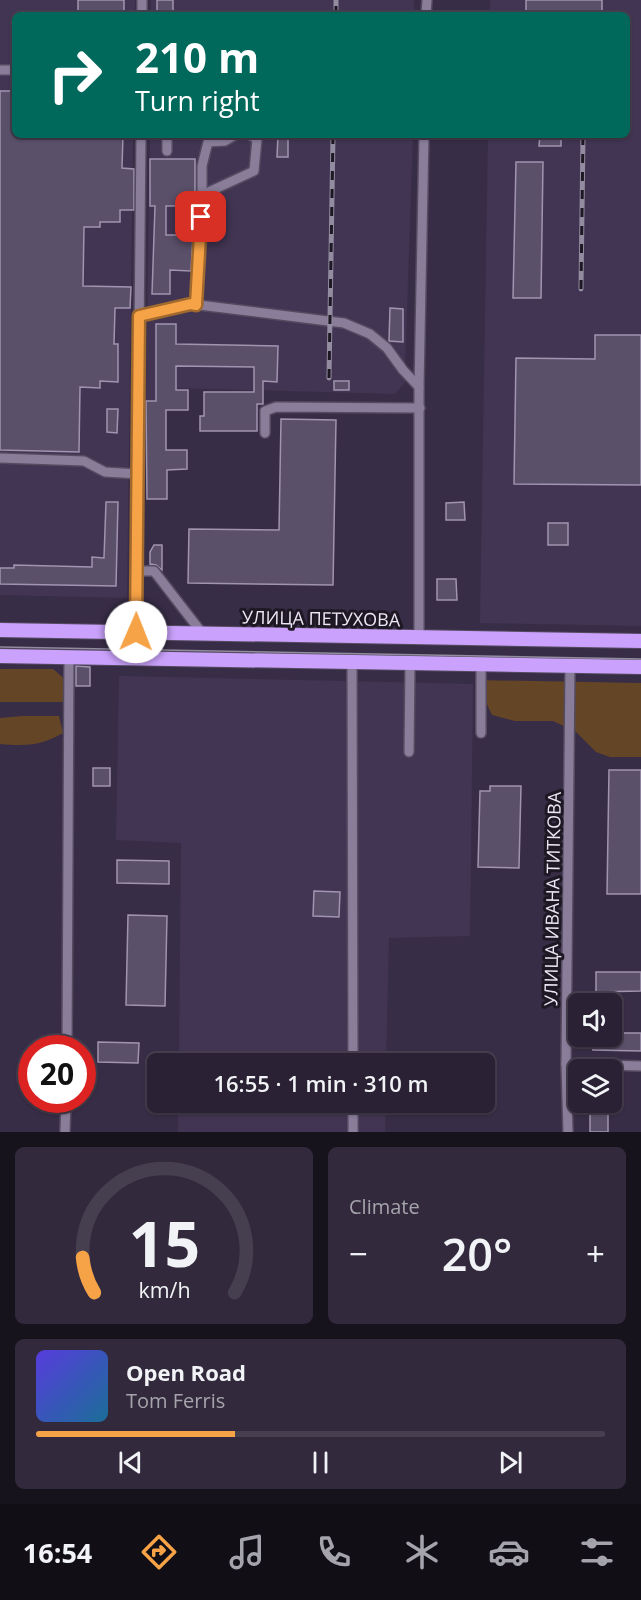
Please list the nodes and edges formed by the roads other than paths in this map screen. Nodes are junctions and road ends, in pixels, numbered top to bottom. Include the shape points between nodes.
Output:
1 (141, 138) edge
2 (167, 138) edge
3 (230, 138) edge
4 (255, 138) edge
5 (424, 138) edge
6 (167, 151) dead end
7 (202, 195) junction
8 (196, 305) junction
9 (139, 316) junction
10 (419, 387) junction
11 (420, 408) junction
12 (265, 433) dead end
13 (0, 458) edge
14 (138, 474) junction
15 (137, 571) junction
16 (2, 630) edge
17 (136, 632) junction
18 (202, 633) junction
19 (419, 638) junction
20 (641, 641) edge
21 (1, 656) edge
22 (69, 657) junction
23 (352, 662) junction
24 (410, 663) junction
25 (481, 664) junction
26 (570, 666) junction
27 (641, 667) edge
28 (481, 733) dead end
29 (409, 753) dead end
30 (67, 1035) edge
31 (353, 1053) edge
32 (566, 1064) junction
33 (641, 1066) edge
34 (66, 1113) edge
35 (353, 1113) edge
36 (65, 1132) edge
37 (353, 1132) edge
38 (568, 1132) edge

1 - 9 street
2 - 6 street
3 - 7 street via 208,142 202,166
4 - 7 street via 254,171
5 - 10 street
7 - 8 street
8 - 9 street
8 - 10 street via 344,323 370,334 387,348
9 - 14 street
10 - 11 street
11 - 12 street via 276,407 265,411
11 - 19 street
13 - 14 street via 84,461 105,472
14 - 15 street
15 - 17 street
15 - 18 street via 154,571
16 - 17 highway, УЛИЦА ПЕТУХОВА
16 - 21 highway
17 - 18 highway, УЛИЦА ПЕТУХОВА
18 - 19 highway, УЛИЦА ПЕТУХОВА
19 - 20 highway, УЛИЦА ПЕТУХОВА
21 - 22 highway
22 - 23 highway
22 - 30 street
23 - 24 highway
23 - 31 street
24 - 25 highway
24 - 29 street
25 - 26 highway
25 - 28 street
26 - 27 highway
26 - 32 street, УЛИЦА ИВАНА ТИТКОВА
32 - 33 street
32 - 38 street, УЛИЦА ИВАНА ТИТКОВА
34 - 36 street
35 - 37 street

